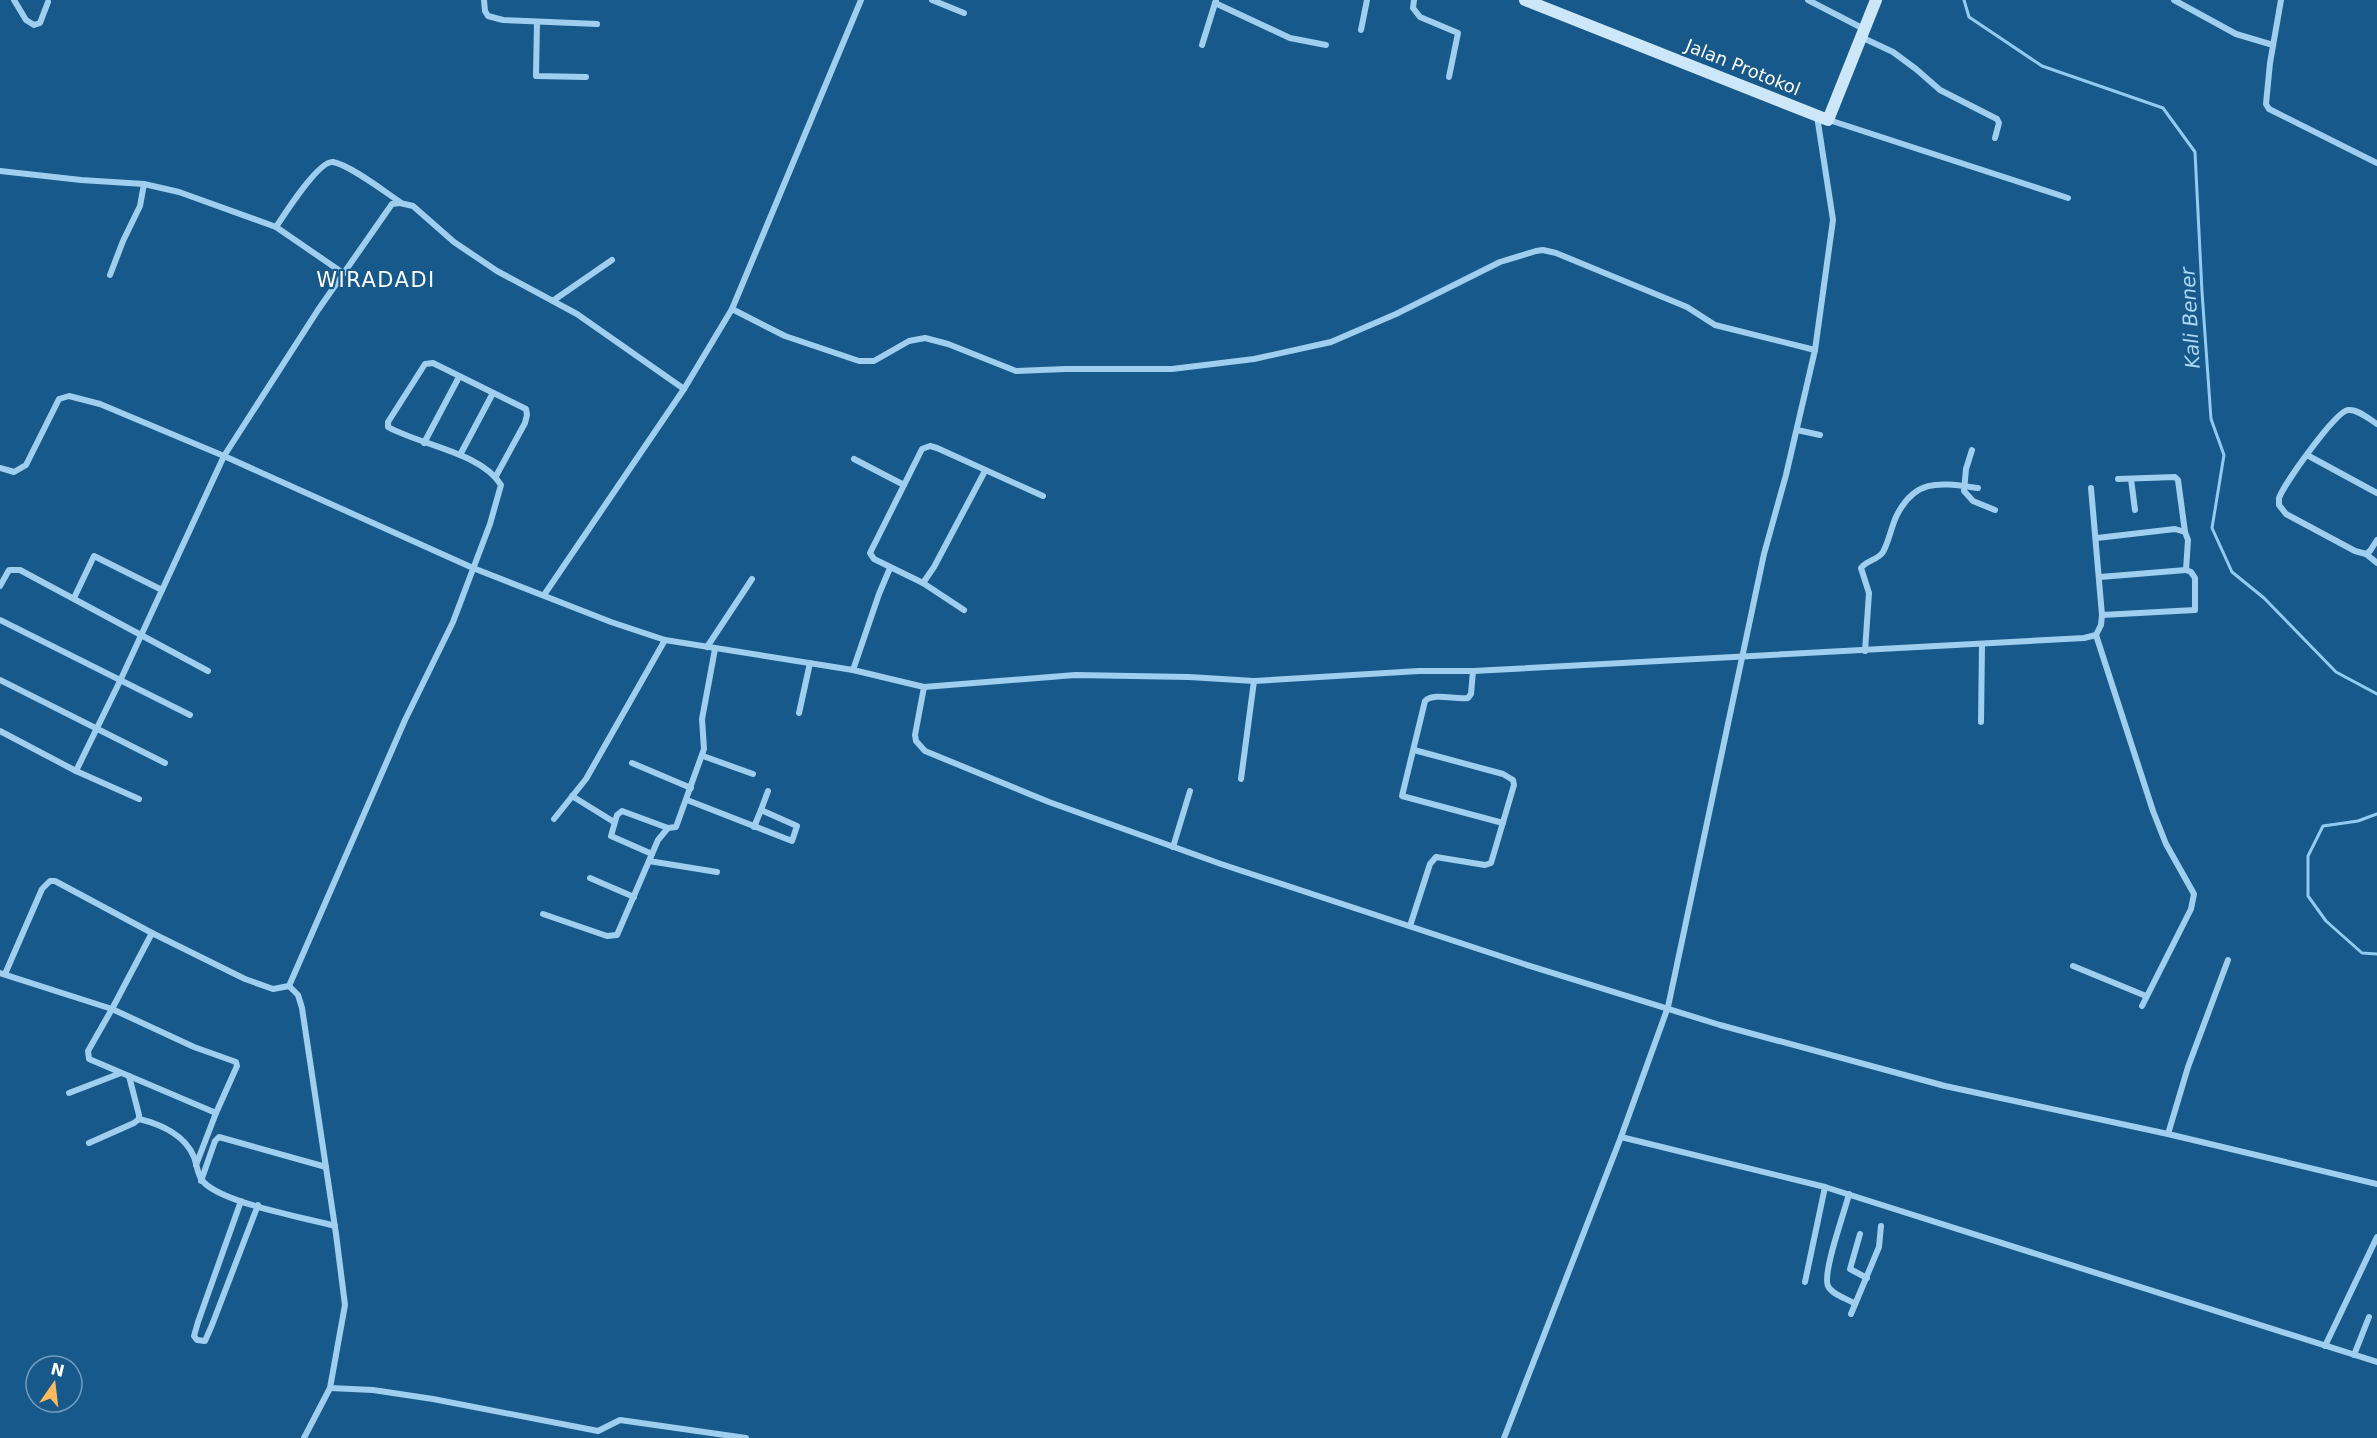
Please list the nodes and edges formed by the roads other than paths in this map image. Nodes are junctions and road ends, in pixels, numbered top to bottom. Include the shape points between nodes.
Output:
1 (14, 0) edge
2 (484, 0) edge
3 (861, 0) edge
4 (932, 0) edge
5 (1367, 0) edge
6 (1414, 0) edge
7 (1525, 0) edge
8 (1808, 0) edge
9 (1876, 0) edge
10 (2174, 0) edge
11 (2281, 0) edge
12 (1215, 1) edge
13 (48, 2) dead end
14 (964, 13) dead end
15 (537, 22) junction
16 (597, 24) dead end
17 (1361, 30) dead end
18 (1862, 32) junction
19 (1202, 45) dead end
20 (1326, 45) dead end
21 (2273, 45) junction
22 (586, 76) dead end
23 (1449, 77) dead end
24 (1822, 118) junction
25 (1995, 138) dead end
26 (2377, 164) edge
27 (0, 171) edge
28 (144, 184) junction
29 (2068, 198) dead end
30 (400, 202) junction
31 (276, 227) junction
32 (612, 260) dead end
33 (343, 273) junction
34 (110, 275) dead end
35 (554, 300) junction
36 (732, 309) junction
37 (1815, 350) junction
38 (459, 377) junction
39 (684, 388) junction
40 (493, 393) junction
41 (2377, 424) edge
42 (1797, 430) junction
43 (1820, 435) dead end
44 (424, 443) junction
45 (1972, 450) dead end
46 (460, 454) junction
47 (2307, 455) junction
48 (224, 456) junction
49 (854, 459) dead end
50 (0, 468) edge
51 (985, 471) junction
52 (496, 476) junction
53 (2131, 478) junction
54 (2118, 479) dead end
55 (904, 485) junction
56 (1964, 486) junction
57 (1978, 488) dead end
58 (2091, 488) dead end
59 (2377, 493) edge
60 (1043, 496) dead end
61 (1995, 510) dead end
62 (2134, 510) dead end
63 (2185, 532) junction
64 (2097, 538) junction
65 (2377, 540) edge
66 (2366, 554) junction
67 (2377, 563) edge
68 (473, 568) junction
69 (890, 568) junction
70 (2186, 570) junction
71 (2100, 577) junction
72 (752, 579) dead end
73 (923, 583) junction
74 (0, 586) edge
75 (162, 590) junction
76 (544, 595) junction
77 (74, 598) junction
78 (964, 610) dead end
79 (2102, 615) junction
80 (0, 620) edge
81 (142, 634) junction
82 (2096, 635) junction
83 (665, 640) junction
84 (1982, 645) junction
85 (707, 647) junction
86 (715, 649) junction
87 (1864, 651) junction
88 (1742, 657) junction
89 (810, 663) junction
90 (854, 670) junction
91 (208, 671) dead end
92 (1473, 671) junction
93 (0, 680) edge
94 (120, 681) junction
95 (1254, 681) junction
96 (924, 687) junction
97 (799, 713) dead end
98 (190, 715) dead end
99 (1981, 722) dead end
100 (97, 727) junction
101 (0, 731) edge
102 (1414, 750) junction
103 (703, 756) junction
104 (165, 763) dead end
105 (632, 763) dead end
106 (76, 771) junction
107 (753, 774) dead end
108 (1241, 779) dead end
109 (691, 788) junction
110 (1190, 790) dead end
111 (768, 791) dead end
112 (572, 796) junction
113 (140, 799) dead end
114 (687, 800) junction
115 (761, 810) junction
116 (554, 819) dead end
117 (614, 822) junction
118 (1503, 823) junction
119 (754, 827) junction
120 (668, 828) junction
121 (1173, 847) junction
122 (652, 854) junction
123 (649, 861) junction
124 (717, 872) dead end
125 (590, 878) dead end
126 (634, 897) junction
127 (543, 914) dead end
128 (1410, 926) junction
129 (152, 933) junction
130 (2228, 960) dead end
131 (2073, 966) dead end
132 (2, 973) edge
133 (289, 986) junction
134 (2146, 996) junction
135 (2142, 1006) dead end
136 (1668, 1007) junction
137 (112, 1010) junction
138 (121, 1072) junction
139 (129, 1076) junction
140 (69, 1093) dead end
141 (216, 1113) junction
142 (139, 1119) junction
143 (2169, 1134) junction
144 (1621, 1137) junction
145 (89, 1143) dead end
146 (196, 1166) junction
147 (326, 1167) junction
148 (201, 1180) junction
149 (2377, 1184) edge
150 (1825, 1187) junction
151 (1849, 1194) junction
152 (241, 1201) junction
153 (258, 1205) junction
154 (335, 1226) junction
155 (1881, 1226) dead end
156 (1860, 1234) dead end
157 (2377, 1237) edge
158 (1867, 1278) junction
159 (1805, 1282) dead end
160 (1855, 1304) junction
161 (1851, 1314) dead end
162 (2368, 1317) dead end
163 (2325, 1346) junction
164 (2354, 1355) junction
165 (2377, 1362) edge
166 (330, 1388) junction
167 (598, 1431) junction
168 (304, 1438) edge
169 (596, 1438) edge
170 (746, 1438) edge
171 (1504, 1438) edge

1 - 13 street via 26,20 34,25 39,23
2 - 15 street via 488,16
3 - 36 street
4 - 14 street
5 - 17 street
6 - 23 street via 1413,8 1420,17 1458,33
7 - 24 street, Jalan Protokol
8 - 18 street
9 - 18 street
10 - 21 street via 2236,34
11 - 21 street
12 - 19 street
12 - 20 street via 1290,38
15 - 16 street
15 - 22 street via 536,76
18 - 24 street
18 - 25 street via 1940,90 1997,119
21 - 26 street via 2266,95 2269,109
24 - 29 street
24 - 37 street via 1833,220
27 - 28 street
28 - 31 street via 198,198
28 - 34 street via 140,206
30 - 31 street via 357,173 327,163 316,171
30 - 33 street via 390,206
30 - 35 street via 413,206 454,242 497,271
31 - 33 street
32 - 35 street
33 - 48 street
35 - 39 street
36 - 37 street via 785,336 859,361 874,361 909,341 926,338 1016,371 1172,369 1254,359 1331,342 1500,262 1543,250 1687,307 1715,325
36 - 39 street
37 - 42 street
38 - 40 street
38 - 44 street
38 - 44 street via 433,363 425,364 388,422 394,431
39 - 76 street
40 - 46 street
40 - 52 street via 526,409 527,415
41 - 47 street via 2355,411 2343,412
42 - 43 street
42 - 88 street
44 - 46 street
45 - 56 street
46 - 52 street
47 - 59 street
47 - 66 street via 2282,492 2279,505 2286,514
48 - 50 street via 100,404 69,396 59,399 26,465 14,471
48 - 68 street
48 - 75 street
49 - 55 street
51 - 55 street via 926,446
51 - 60 street
51 - 73 street
52 - 68 street via 501,489
53 - 54 street
53 - 62 street
53 - 63 street via 2178,480
55 - 69 street via 870,553 874,560
56 - 57 street
56 - 61 street via 1967,497
56 - 87 street via 1936,483 1913,493 1896,516 1880,556 1863,565 1861,571 1869,593
58 - 64 street
63 - 64 street
63 - 70 street
64 - 71 street
65 - 66 street
66 - 67 street
68 - 76 street
68 - 133 street via 453,622 405,720
69 - 73 street
69 - 90 street
70 - 71 street
70 - 79 street via 2195,578 2195,610
71 - 79 street
72 - 85 street
73 - 78 street
74 - 77 street via 9,570 17,569
75 - 77 street via 94,556
75 - 81 street
76 - 83 street
77 - 81 street
79 - 82 street
80 - 94 street
81 - 91 street
81 - 94 street
82 - 84 street
82 - 134 street via 2152,811 2194,894 2191,909
83 - 85 street
83 - 112 street
84 - 87 street
84 - 99 street
85 - 86 street
86 - 89 street
86 - 103 street via 702,719
87 - 88 street
88 - 92 street
88 - 136 street
89 - 90 street
89 - 97 street
90 - 96 street
92 - 95 street
92 - 102 street via 1468,698 1433,696 1425,701
93 - 100 street
94 - 98 street
94 - 100 street
95 - 96 street via 1075,675
95 - 108 street
96 - 121 street via 915,735 925,751
100 - 104 street
100 - 106 street
101 - 106 street
102 - 118 street via 1509,776 1514,791
102 - 118 street via 1404,798
103 - 107 street
103 - 109 street
105 - 109 street
106 - 113 street
109 - 114 street
110 - 121 street
111 - 115 street
112 - 116 street
112 - 117 street
114 - 119 street
114 - 120 street via 676,827
115 - 119 street
115 - 119 street via 797,826 792,841
117 - 120 street via 622,811
117 - 122 street via 611,836
118 - 128 street via 1489,864 1439,856 1432,860
120 - 122 street
121 - 128 street
122 - 123 street
123 - 124 street
123 - 126 street
125 - 126 street
126 - 127 street via 615,936
128 - 136 street
129 - 132 street via 50,881 42,889
129 - 133 street via 245,979 273,989
129 - 137 street
130 - 143 street via 2188,1067
131 - 134 street
132 - 137 street
133 - 147 street via 298,995 302,1008
134 - 135 street
136 - 143 street via 1720,1025 1945,1086
136 - 144 street
137 - 138 street via 87,1057
137 - 141 street via 236,1062
138 - 139 street
138 - 140 street
139 - 141 street
139 - 142 street
141 - 146 street
142 - 145 street
142 - 146 street via 175,1135 189,1149
143 - 149 street
144 - 150 street
144 - 171 street
146 - 148 street
147 - 148 street via 219,1137
147 - 154 street
148 - 152 street
150 - 151 street
150 - 159 street
151 - 160 street via 1827,1282 1832,1290
151 - 163 street
152 - 153 street
152 - 153 street via 198,1322 196,1341 205,1341
153 - 154 street
154 - 166 street via 345,1305
155 - 158 street via 1879,1247
156 - 158 street via 1850,1269
157 - 163 street
158 - 160 street
160 - 161 street
162 - 164 street
163 - 164 street
164 - 165 street
166 - 167 street via 423,1398
166 - 168 street
167 - 169 street
167 - 170 street via 620,1420

